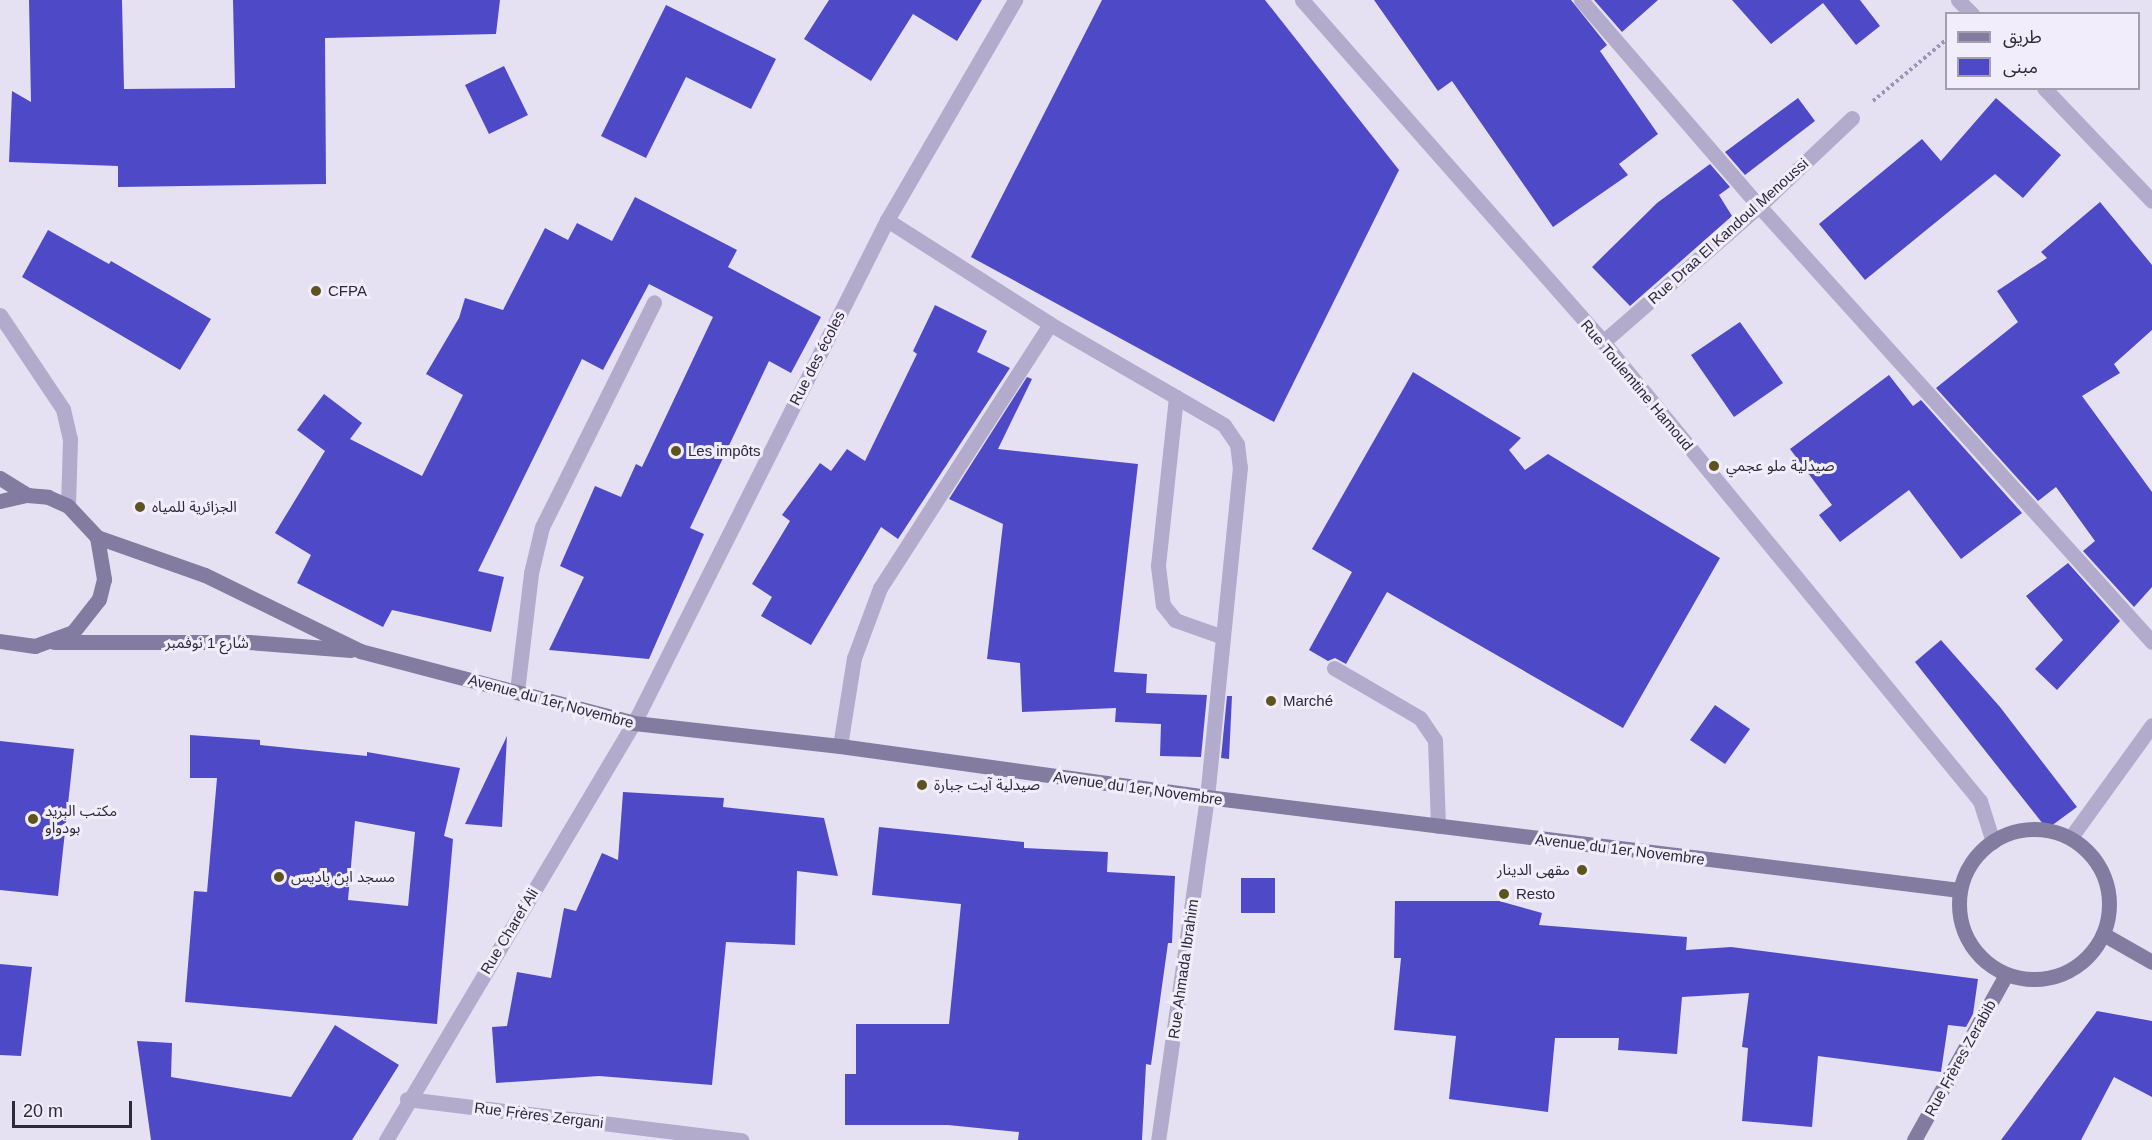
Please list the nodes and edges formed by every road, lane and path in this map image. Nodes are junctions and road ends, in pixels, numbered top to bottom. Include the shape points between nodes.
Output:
1 (1015, 0) edge
2 (1302, 0) edge
3 (1581, 0) edge
4 (1958, 0) edge
5 (1970, 12) edge
6 (1945, 42) edge
7 (2046, 90) edge
8 (1852, 118) joint
9 (2152, 201) edge
10 (1759, 206) junction
11 (887, 220) junction
12 (654, 302) dead end
13 (0, 315) edge
14 (1050, 324) junction
15 (1603, 342) junction
16 (1176, 397) junction
17 (0, 478) edge
18 (27, 495) junction
19 (0, 501) edge
20 (68, 506) junction
21 (97, 537) junction
22 (1223, 637) junction
23 (0, 641) edge
24 (54, 642) junction
25 (2152, 642) edge
26 (360, 651) junction
27 (1334, 668) dead end
28 (517, 692) junction
29 (634, 723) junction
30 (2152, 725) edge
31 (840, 746) junction
32 (1207, 798) junction
33 (1438, 826) junction
34 (2070, 837) junction
35 (1993, 842) junction
36 (1959, 890) junction
37 (2103, 934) junction
38 (2152, 962) edge
39 (2006, 975) junction
40 (407, 1100) junction
41 (386, 1140) edge
42 (742, 1140) edge
43 (1158, 1140) edge
44 (1914, 1140) edge

1 - 11 street, Rue des écoles
2 - 15 street, Rue Toulemtine Hamoud
3 - 10 street
4 - 5 street
6 - 8 path
7 - 9 street
8 - 10 street, Rue Draa El Kandoul Menoussi
10 - 15 street, Rue Draa El Kandoul Menoussi
10 - 25 street
11 - 14 street, Rue Ahmada Ibrahim
11 - 29 street, Rue des écoles
12 - 28 street via 542,528 531,573
13 - 20 street via 63,409 70,448
14 - 16 street, Rue Ahmada Ibrahim
14 - 31 street via 880,588 854,658
15 - 35 street, Rue Toulemtine Hamoud via 1980,801
16 - 22 street, Rue Ahmada Ibrahim via 1224,424 1240,455
16 - 22 street via 1158,566 1164,605 1175,620
17 - 18 main road
18 - 19 main road
18 - 20 main road via 48,497
20 - 21 main road
21 - 24 main road via 104,579 99,599 73,632
21 - 26 main road, Avenue du 1er Novembre via 205,575
22 - 32 street, Rue Ahmada Ibrahim
23 - 24 main road, شارع 1 نوفمبر via 35,646
24 - 26 main road, شارع 1 نوفمبر via 249,642
26 - 28 main road, Avenue du 1er Novembre
27 - 33 street via 1420,718 1435,740
28 - 29 main road, Avenue du 1er Novembre
29 - 31 main road, Avenue du 1er Novembre
29 - 40 street, Rue Charef Ali
30 - 34 street
31 - 32 main road, Avenue du 1er Novembre
32 - 33 main road, Avenue du 1er Novembre
32 - 43 street, Rue Ahmada Ibrahim
33 - 36 main road, Avenue du 1er Novembre
34 - 35 main road via 2052,830 2025,829
34 - 37 main road via 2091,854 2105,877 2110,903
35 - 36 main road via 1969,866
36 - 39 main road via 1959,916 1968,942 1977,955
37 - 38 main road
37 - 39 main road via 2094,951 2074,969 2050,978 2023,980
39 - 44 main road, Rue Frères Zerabib
40 - 41 street, Rue Charef Ali
40 - 42 street, Rue Frères Zergani

